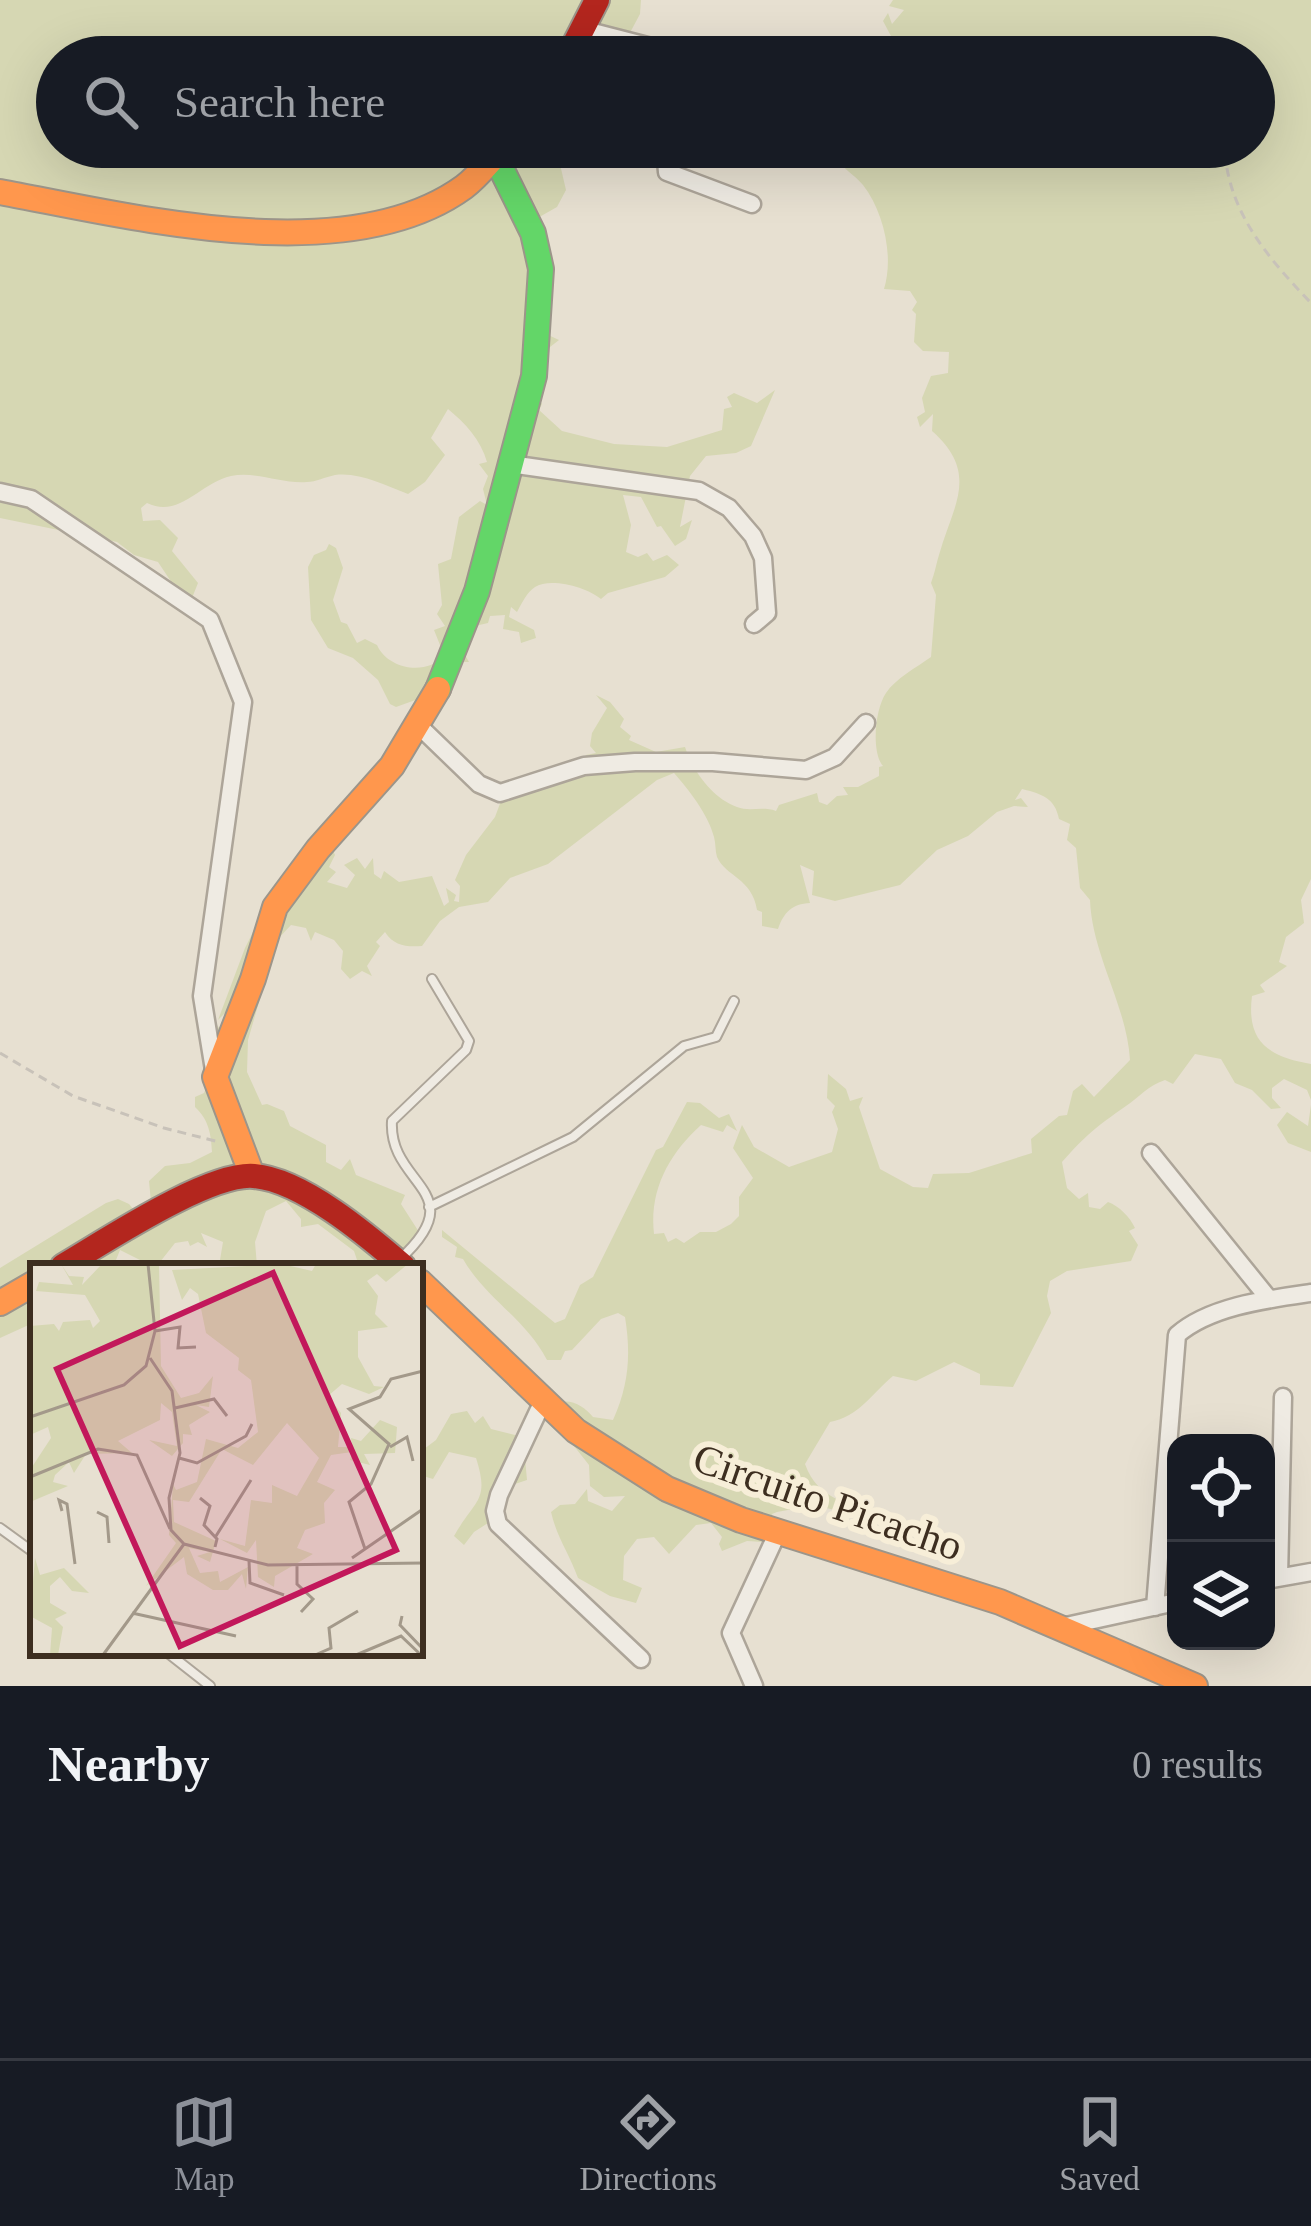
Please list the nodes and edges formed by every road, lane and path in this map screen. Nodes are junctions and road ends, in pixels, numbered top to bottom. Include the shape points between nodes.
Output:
1 (597, 0) edge
2 (585, 30) junction
3 (581, 36) edge
4 (608, 36) edge
5 (482, 168) edge
6 (506, 168) edge
7 (667, 168) edge
8 (1226, 168) edge
9 (0, 192) edge
10 (752, 204) dead end
11 (1311, 303) edge
12 (510, 464) junction
13 (0, 492) edge
14 (754, 624) dead end
15 (866, 723) dead end
16 (419, 726) junction
17 (432, 979) dead end
18 (734, 1000) dead end
19 (0, 1053) edge
20 (215, 1077) junction
21 (242, 1148) junction
22 (1151, 1153) dead end
23 (252, 1175) junction
24 (429, 1207) junction
25 (68, 1263) edge
26 (400, 1263) edge
27 (402, 1263) edge
28 (423, 1285) edge
29 (30, 1286) edge
30 (1311, 1293) edge
31 (1270, 1299) junction
32 (0, 1303) edge
33 (1283, 1397) dead end
34 (543, 1401) junction
35 (0, 1528) edge
36 (777, 1534) junction
37 (1275, 1542) edge
38 (30, 1550) edge
39 (1311, 1572) edge
40 (1275, 1578) edge
41 (1167, 1604) edge
42 (1155, 1607) junction
43 (1066, 1626) junction
44 (173, 1656) edge
45 (641, 1659) dead end
46 (210, 1686) edge
47 (754, 1686) edge
48 (1195, 1686) edge

1 - 2 main road
2 - 3 main road
2 - 4 street
5 - 9 main road via 460,189 387,223 305,234 168,222
6 - 12 main road via 541,269 534,376
7 - 10 street
8 - 11 path via 1248,225
12 - 14 street via 699,490 729,508 763,558 769,601
12 - 16 main road via 477,591
13 - 20 street via 31,499 211,620 243,702 202,996
15 - 16 street via 835,757 806,770 635,762 584,766 500,793 479,784
16 - 20 main road via 275,908
17 - 24 lane via 470,1040 392,1121 391,1143
18 - 24 lane via 716,1037 684,1046 573,1137
19 - 21 path via 73,1096
20 - 21 main road
21 - 23 main road
22 - 31 street
23 - 25 main road via 227,1179
23 - 26 main road via 313,1200
24 - 27 lane via 423,1239
28 - 34 main road, Circuito Picacho
29 - 32 main road
30 - 31 street
31 - 42 street via 1191,1323 1178,1335
33 - 37 street
34 - 36 main road, Circuito Picacho via 628,1468
34 - 45 street via 500,1495 498,1524
35 - 38 lane
36 - 43 main road, Circuito Picacho
36 - 47 street via 731,1633
39 - 40 street
41 - 42 street
42 - 43 street
43 - 48 main road, Circuito Picacho
44 - 46 lane

